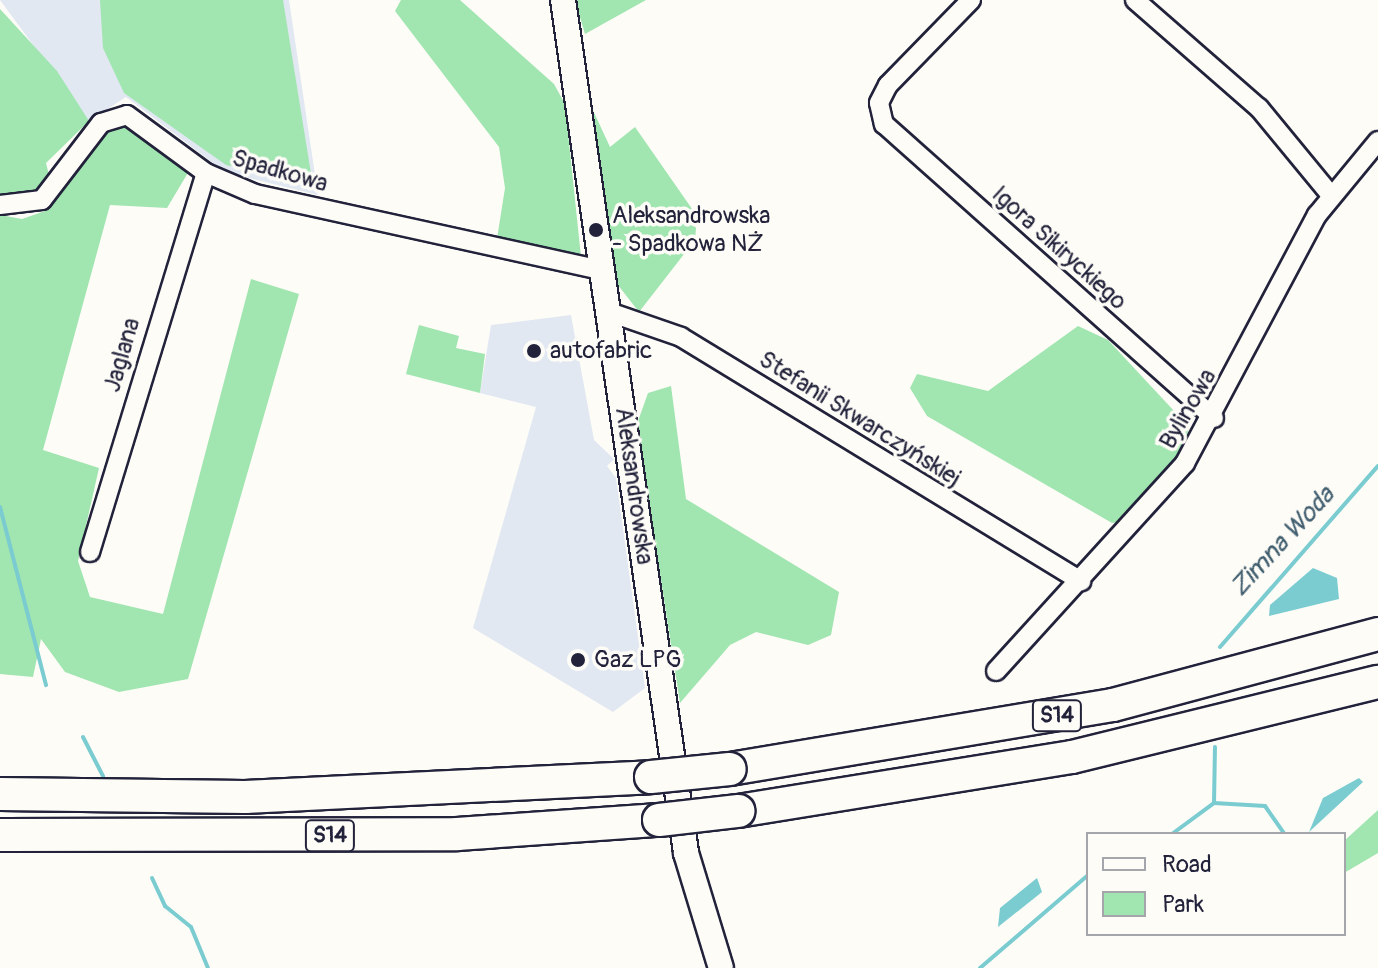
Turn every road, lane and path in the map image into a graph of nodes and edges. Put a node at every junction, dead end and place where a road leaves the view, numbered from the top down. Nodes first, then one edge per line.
1 (563, 0) edge
2 (971, 0) edge
3 (1135, 0) edge
4 (1378, 141) edge
5 (206, 173) junction
6 (1330, 194) junction
7 (0, 205) edge
8 (602, 270) junction
9 (609, 312) junction
10 (1214, 418) junction
11 (90, 552) dead end
12 (1081, 581) junction
13 (1378, 634) edge
14 (996, 671) dead end
15 (1378, 682) edge
16 (0, 794) edge
17 (0, 835) edge
18 (714, 964) edge

1 - 8 main road, Aleksandrowska
2 - 10 street, Igora Sikiryckiego
3 - 6 street
4 - 6 street, Bylinowa
5 - 7 street, Spadkowa
5 - 8 street, Spadkowa
5 - 11 street, Jaglana
6 - 10 street, Bylinowa
8 - 9 main road, Aleksandrowska
9 - 12 street, Stefanii Skwarczyńskiej
9 - 18 main road, Aleksandrowska
10 - 12 street, Bylinowa
12 - 14 street, Bylinowa
13 - 16 highway, S14, bridge
15 - 17 highway, S14, bridge

